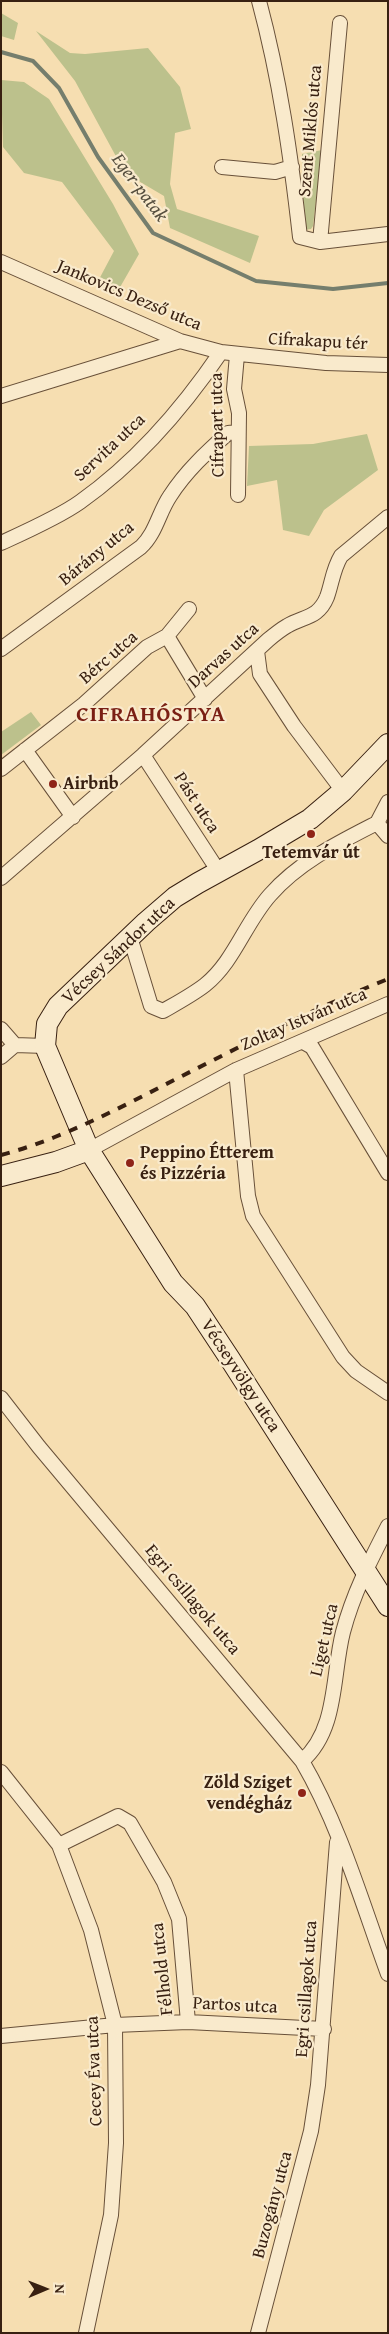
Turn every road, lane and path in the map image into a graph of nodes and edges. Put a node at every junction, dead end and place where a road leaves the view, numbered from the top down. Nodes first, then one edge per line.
1 (259, 1) edge
2 (340, 23) dead end
3 (222, 167) dead end
4 (292, 167) junction
5 (388, 234) edge
6 (320, 242) junction
7 (1, 262) edge
8 (180, 341) junction
9 (222, 352) junction
10 (242, 355) junction
11 (388, 365) edge
12 (1, 396) edge
13 (238, 432) junction
14 (238, 495) dead end
15 (388, 516) edge
16 (1, 544) edge
17 (189, 609) dead end
18 (167, 636) junction
19 (1, 649) edge
20 (257, 651) junction
21 (205, 699) junction
22 (388, 744) edge
23 (25, 750) junction
24 (143, 755) junction
25 (1, 769) edge
26 (343, 791) junction
27 (388, 802) edge
28 (73, 817) junction
29 (377, 823) junction
30 (388, 836) edge
31 (219, 872) junction
32 (1, 878) edge
33 (130, 937) junction
34 (388, 1004) edge
35 (1, 1029) edge
36 (303, 1042) junction
37 (15, 1045) junction
38 (45, 1046) junction
39 (1, 1057) edge
40 (236, 1070) junction
41 (89, 1150) junction
42 (388, 1173) edge
43 (1, 1176) edge
44 (388, 1393) edge
45 (1, 1398) edge
46 (388, 1526) edge
47 (365, 1570) junction
48 (388, 1606) edge
49 (302, 1760) junction
50 (1, 1772) edge
51 (338, 1837) junction
52 (58, 1846) junction
53 (388, 1974) edge
54 (188, 2022) junction
55 (115, 2025) junction
56 (324, 2029) junction
57 (1, 2036) edge
58 (318, 2085) joint
59 (86, 2333) edge
60 (258, 2333) edge

1 - 4 street
2 - 6 street, Szent Miklós utca
3 - 4 street
4 - 6 street
5 - 6 street
7 - 8 street, Jankovics Dezső utca
8 - 9 street, Jankovics Dezső utca
8 - 12 street
9 - 10 street, Jankovics Dezső utca
9 - 16 street, Servita utca
10 - 11 street, Cifrakapu tér
10 - 13 street, Cifrapart utca
13 - 14 street, Cifrapart utca
13 - 19 street, Bárány utca
15 - 20 street, Darvas utca
17 - 18 street, Bérc utca
18 - 21 street
18 - 23 street, Bérc utca
20 - 21 street, Darvas utca
20 - 26 street
21 - 24 street, Darvas utca
22 - 26 main road, Vécsey Sándor utca
23 - 25 street, Bérc utca
23 - 28 street
24 - 28 street, Darvas utca
24 - 31 street, Pást utca
26 - 31 main road, Vécsey Sándor utca
27 - 29 street
28 - 32 street, Darvas utca
29 - 30 street
29 - 33 street
31 - 33 main road, Vécsey Sándor utca
33 - 38 main road, Vécsey Sándor utca
34 - 36 street, Zoltay István utca
35 - 37 street
36 - 40 street, Zoltay István utca
36 - 42 street
37 - 38 street
37 - 39 street
38 - 41 main road, Vécseyvölgy utca
40 - 41 street
40 - 44 street
41 - 43 main road
41 - 47 main road, Vécseyvölgy utca
45 - 49 street, Egri csillagok utca
46 - 47 street, Liget utca
47 - 48 main road, Vécseyvölgy utca
47 - 49 street, Liget utca
49 - 51 street, Egri csillagok utca
50 - 52 street, Cecey Éva utca
51 - 53 street, Egri csillagok utca
51 - 56 street, Egri csillagok utca
52 - 54 street, Félhold utca
52 - 55 street, Cecey Éva utca
54 - 55 street, Partos utca
54 - 56 street, Partos utca
55 - 57 street, Partos utca
55 - 59 street, Cecey Éva utca
56 - 58 street, Egri csillagok utca
58 - 60 street, Buzogány utca

